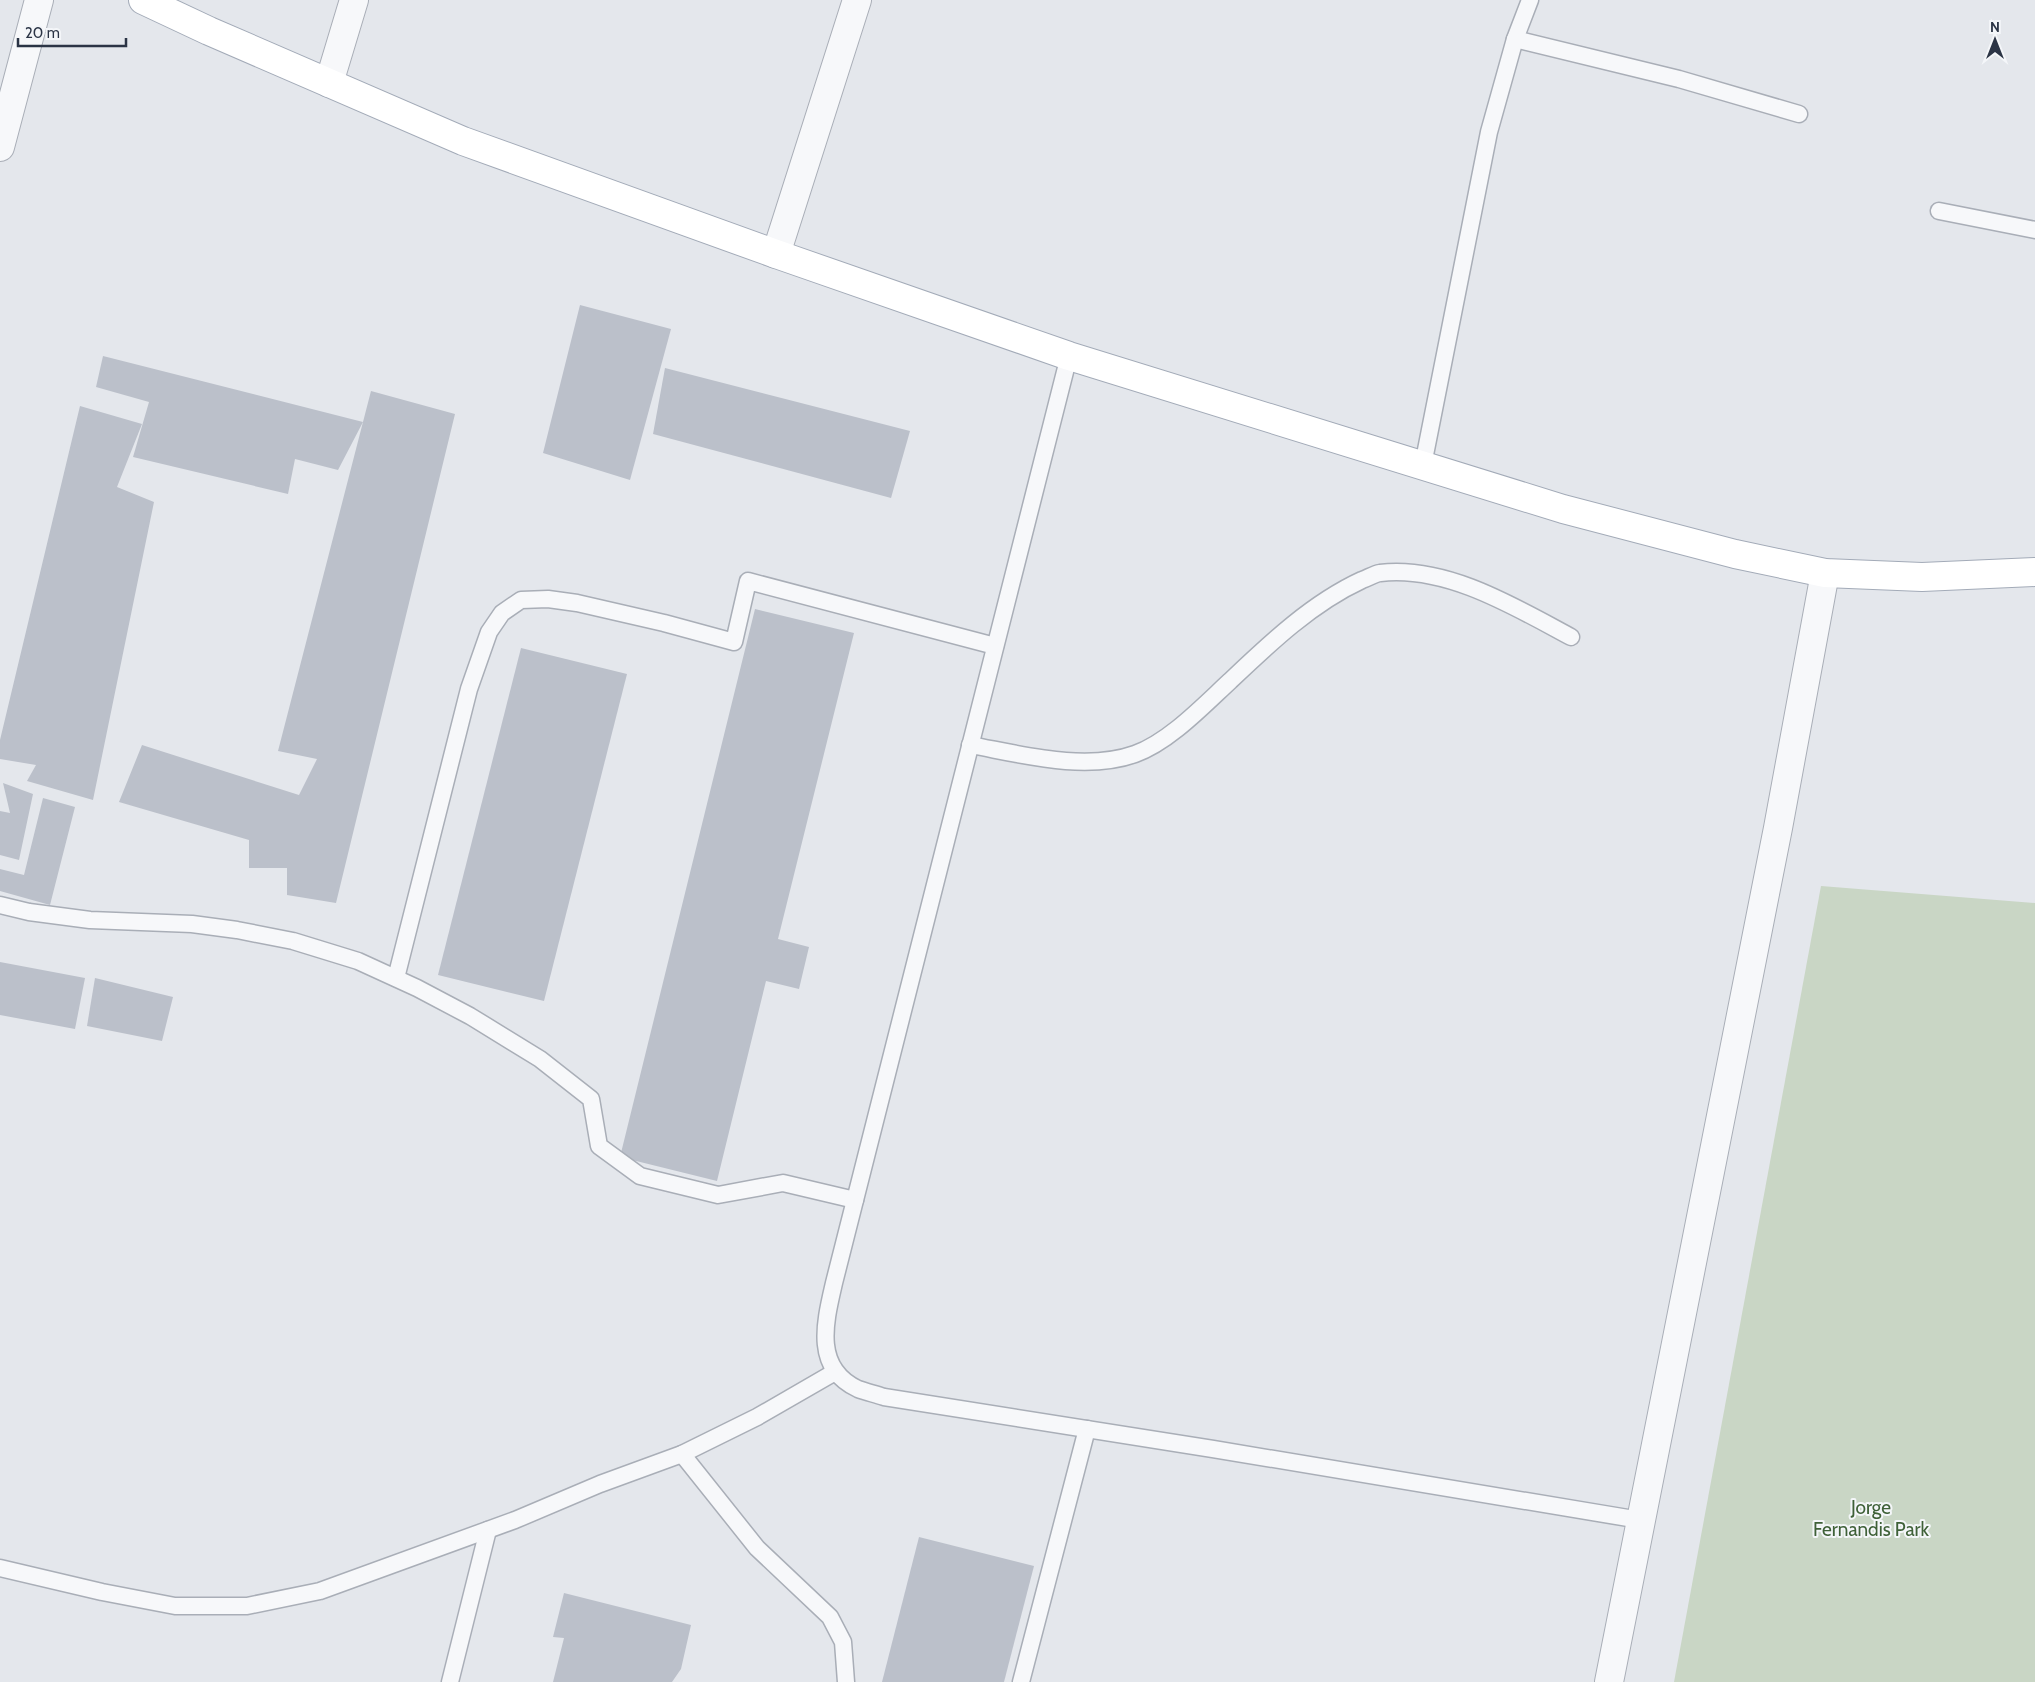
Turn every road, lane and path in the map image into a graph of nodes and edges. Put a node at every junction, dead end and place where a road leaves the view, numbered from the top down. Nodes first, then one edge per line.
1 (39, 0) edge
2 (143, 0) edge
3 (354, 0) edge
4 (857, 0) edge
5 (1530, 0) edge
6 (1515, 38) junction
7 (329, 83) junction
8 (1799, 114) dead end
9 (0, 147) edge
10 (1939, 211) dead end
11 (2035, 230) edge
12 (776, 254) junction
13 (1069, 356) junction
14 (1423, 465) junction
15 (2035, 572) edge
16 (1824, 573) junction
17 (1571, 637) dead end
18 (995, 646) junction
19 (970, 745) junction
20 (0, 906) edge
21 (396, 978) junction
22 (855, 1200) junction
23 (835, 1372) junction
24 (1087, 1429) junction
25 (682, 1454) junction
26 (1640, 1520) junction
27 (488, 1530) junction
28 (0, 1568) edge
29 (450, 1682) edge
30 (846, 1682) edge
31 (1021, 1682) edge
32 (1609, 1682) edge

1 - 9 street
2 - 7 main road
3 - 7 street
4 - 12 street
5 - 6 lane
6 - 8 lane
6 - 14 lane
7 - 12 main road
10 - 11 lane
12 - 13 main road
13 - 14 main road
13 - 18 lane
14 - 16 main road
15 - 16 main road
16 - 26 street
17 - 19 lane
18 - 19 lane
18 - 21 lane
19 - 22 lane
20 - 21 lane
21 - 22 lane
22 - 23 lane
23 - 24 lane
23 - 25 lane
24 - 26 lane
24 - 31 lane
25 - 27 lane
25 - 30 lane
26 - 32 street
27 - 28 lane
27 - 29 lane

